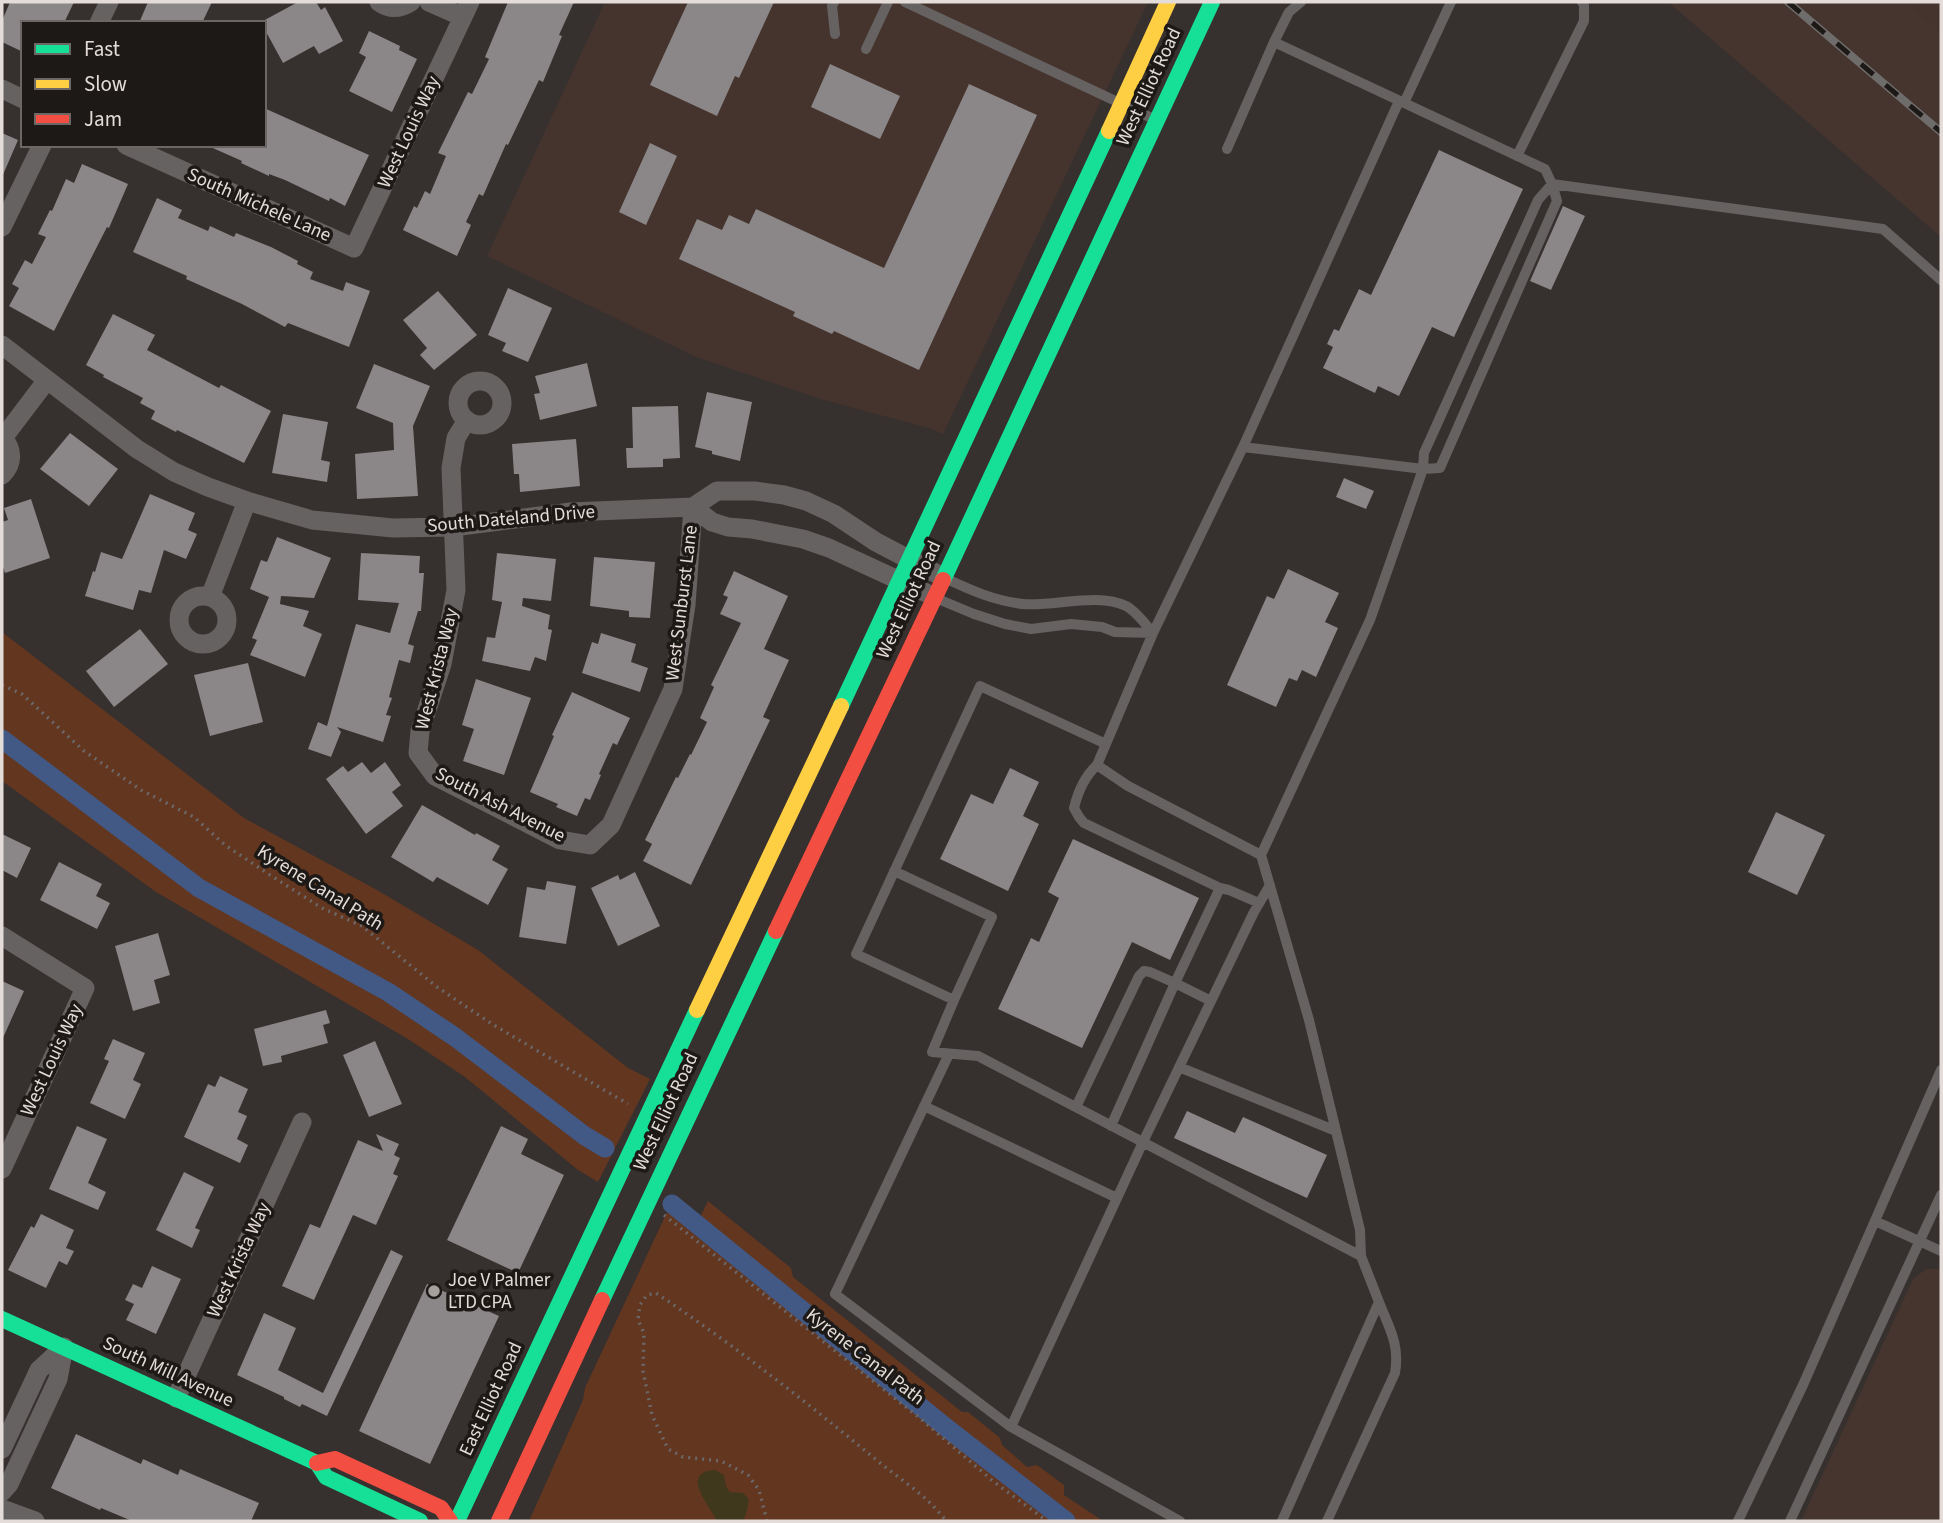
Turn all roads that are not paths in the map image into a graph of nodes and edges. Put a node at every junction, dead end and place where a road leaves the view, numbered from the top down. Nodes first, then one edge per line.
1 (109, 2) edge
2 (379, 2) edge
3 (411, 2) edge
4 (429, 2) edge
5 (834, 2) edge
6 (888, 2) edge
7 (905, 2) edge
8 (1168, 2) edge
9 (1212, 2) edge
10 (1301, 2) edge
11 (1451, 2) edge
12 (1582, 2) edge
13 (467, 9) edge
14 (100, 21) edge
15 (835, 34) dead end
16 (1274, 42) junction
17 (866, 49) dead end
18 (2, 89) edge
19 (21, 98) edge
20 (1402, 102) junction
21 (1121, 103) junction
22 (1157, 120) junction
23 (41, 147) edge
24 (130, 147) edge
25 (1227, 149) dead end
26 (1517, 156) junction
27 (1552, 184) junction
28 (2, 227) edge
29 (354, 248) joint
30 (1941, 280) edge
31 (2, 345) edge
32 (47, 380) junction
33 (467, 421) dead end
34 (2, 437) edge
35 (1243, 447) junction
36 (1423, 469) junction
37 (2, 475) edge
38 (247, 501) junction
39 (693, 507) junction
40 (453, 527) junction
41 (911, 559) junction
42 (943, 577) junction
43 (901, 580) junction
44 (210, 597) dead end
45 (935, 597) junction
46 (1153, 633) junction
47 (1106, 744) junction
48 (418, 753) joint
49 (1097, 765) junction
50 (590, 845) joint
51 (1261, 855) junction
52 (894, 870) junction
53 (1270, 885) junction
54 (1220, 888) junction
55 (1259, 903) junction
56 (2, 936) edge
57 (1175, 983) junction
58 (954, 1000) junction
59 (1211, 1001) junction
60 (949, 1054) junction
61 (1179, 1067) junction
62 (1941, 1070) edge
63 (924, 1106) junction
64 (1076, 1107) junction
65 (302, 1122) dead end
66 (1111, 1126) junction
67 (1336, 1131) junction
68 (635, 1142) joint
69 (1143, 1142) junction
70 (2, 1169) edge
71 (1941, 1195) edge
72 (1117, 1198) junction
73 (1875, 1221) junction
74 (1920, 1241) junction
75 (1941, 1251) edge
76 (1361, 1256) junction
77 (1379, 1302) junction
78 (2, 1319) edge
79 (64, 1347) junction
80 (176, 1398) junction
81 (1011, 1427) junction
82 (11, 1429) junction
83 (31, 1439) junction
84 (2, 1449) edge
85 (317, 1463) junction
86 (2, 1492) edge
87 (2, 1508) edge
88 (35, 1521) edge
89 (420, 1521) edge
90 (450, 1521) edge
91 (457, 1521) edge
92 (499, 1521) edge
93 (1180, 1521) edge
94 (1282, 1521) edge
95 (1327, 1521) edge
96 (1738, 1521) edge
97 (1790, 1521) edge

1 - 14 street
2 - 3 street
4 - 13 street, West Louis Way
5 - 15 lane
6 - 17 lane
7 - 21 lane
8 - 21 main road, West Elliot Road
9 - 22 main road, West Elliot Road
10 - 16 lane
11 - 20 lane
12 - 26 lane
13 - 29 street, West Louis Way
16 - 20 lane
16 - 25 lane
18 - 19 street
20 - 26 lane
20 - 35 lane
21 - 22 lane
21 - 41 main road, West Elliot Road
22 - 42 main road, West Elliot Road
23 - 28 street
24 - 29 street, South Michele Lane
26 - 27 lane
27 - 30 lane
27 - 36 lane
27 - 36 lane
31 - 32 street, South Dateland Drive
32 - 34 street
32 - 38 street, South Dateland Drive
33 - 40 street, West Krista Way
34 - 37 street
35 - 36 lane
35 - 46 lane
36 - 51 lane
38 - 40 street, South Dateland Drive
38 - 44 street
39 - 40 street, South Dateland Drive
39 - 41 street, South Dateland Drive
39 - 43 street
39 - 50 street, West Sunburst Lane
40 - 48 street, West Krista Way
41 - 42 street, South Dateland Drive
41 - 43 main road, West Elliot Road
42 - 45 main road, West Elliot Road
42 - 46 lane
43 - 45 street
43 - 68 main road, West Elliot Road
45 - 46 lane
45 - 92 main road, West Elliot Road
46 - 47 lane
47 - 49 lane
47 - 52 lane
48 - 50 street, South Ash Avenue
49 - 51 lane
49 - 54 lane
51 - 53 lane
52 - 58 lane
52 - 58 lane
53 - 55 lane
53 - 67 lane
54 - 55 lane
54 - 57 lane
55 - 59 lane
56 - 70 street, West Louis Way
57 - 59 lane
57 - 64 lane
57 - 66 lane
58 - 60 lane
59 - 61 lane
60 - 63 lane
60 - 64 lane
61 - 67 lane
61 - 69 lane
62 - 73 lane
63 - 72 lane
63 - 81 lane
64 - 66 lane
65 - 80 street, West Krista Way
66 - 69 lane
67 - 76 lane
68 - 91 main road, East Elliot Road
69 - 72 lane
69 - 76 lane
71 - 74 lane
72 - 81 lane
73 - 74 lane
73 - 96 lane
74 - 75 lane
74 - 97 lane
76 - 77 lane
77 - 94 lane
77 - 95 lane
78 - 79 main road, South Mill Avenue
79 - 80 main road, South Mill Avenue
79 - 82 street
79 - 83 street
80 - 85 main road, South Mill Avenue
81 - 93 lane
82 - 83 street
82 - 84 street
83 - 86 street
85 - 89 main road, South Mill Avenue
85 - 90 main road, South Mill Avenue
87 - 88 street

